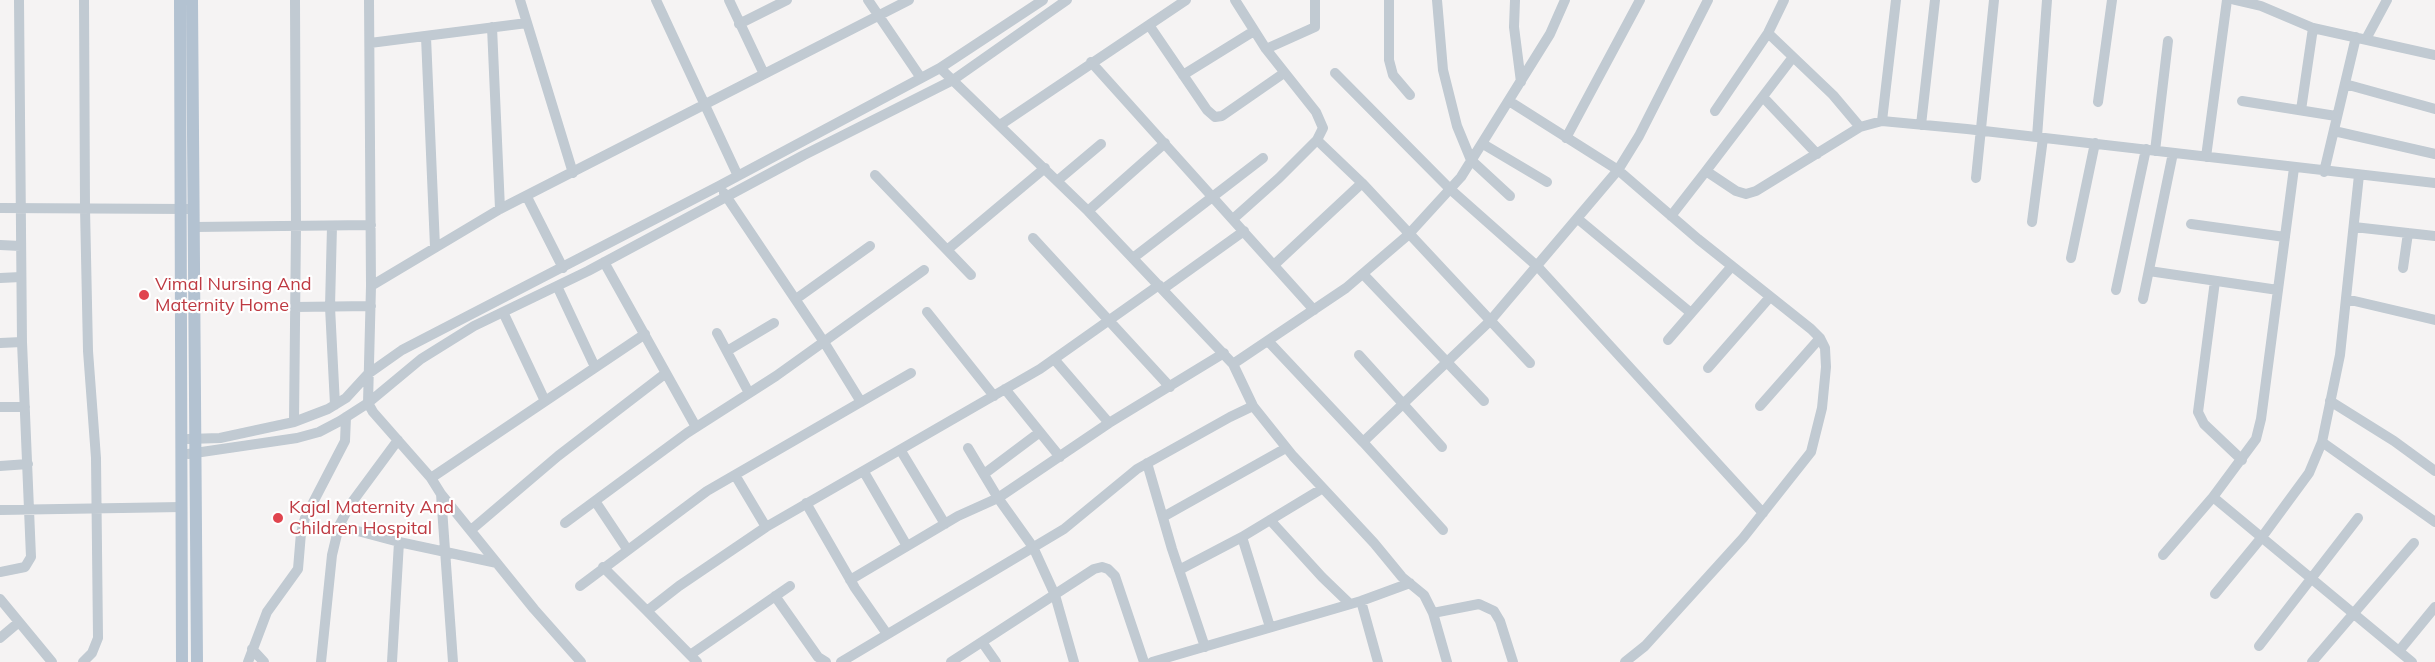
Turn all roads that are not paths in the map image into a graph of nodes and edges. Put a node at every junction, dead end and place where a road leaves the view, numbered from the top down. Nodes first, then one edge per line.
1 (19, 0) edge
2 (84, 0) edge
3 (180, 0) edge
4 (192, 0) edge
5 (295, 0) edge
6 (369, 0) edge
7 (520, 0) edge
8 (656, 0) edge
9 (729, 0) edge
10 (787, 0) edge
11 (868, 0) edge
12 (910, 0) edge
13 (1066, 0) edge
14 (1186, 0) edge
15 (1234, 0) edge
16 (1315, 0) edge
17 (1389, 0) edge
18 (1437, 0) edge
19 (1515, 0) edge
20 (1565, 0) edge
21 (1640, 0) edge
22 (1708, 0) edge
23 (1784, 0) edge
24 (1896, 0) edge
25 (1935, 0) edge
26 (1994, 0) edge
27 (2047, 0) edge
28 (2112, 0) edge
29 (2227, 0) edge
30 (2235, 0) edge
31 (2387, 0) edge
32 (1036, 2) edge
33 (2262, 3) edge
34 (880, 15) junction
35 (1044, 16) junction
36 (527, 23) junction
37 (739, 24) junction
38 (1149, 25) junction
39 (492, 27) junction
40 (2313, 28) junction
41 (1254, 30) junction
42 (1768, 33) junction
43 (426, 37) junction
44 (2361, 38) junction
45 (2168, 41) dead end
46 (370, 43) junction
47 (1266, 49) junction
48 (2435, 55) edge
49 (1794, 57) junction
50 (1091, 62) junction
51 (940, 68) junction
52 (1284, 73) junction
53 (1335, 73) dead end
54 (764, 74) junction
55 (1183, 74) junction
56 (920, 78) junction
57 (953, 80) junction
58 (1521, 82) junction
59 (2344, 84) junction
60 (1410, 95) dead end
61 (1763, 97) junction
62 (1510, 101) junction
63 (2242, 101) dead end
64 (2098, 102) dead end
65 (704, 107) junction
66 (2435, 109) edge
67 (2300, 110) junction
68 (1715, 111) dead end
69 (2336, 116) junction
70 (1882, 121) junction
71 (1000, 125) junction
72 (1920, 125) junction
73 (1860, 127) junction
74 (1982, 130) junction
75 (2334, 131) junction
76 (2040, 137) junction
77 (1566, 138) junction
78 (1317, 140) junction
79 (1101, 144) dead end
80 (1165, 144) junction
81 (1483, 144) junction
82 (2095, 144) junction
83 (2151, 150) junction
84 (2173, 153) junction
85 (1817, 154) junction
86 (2435, 154) edge
87 (2206, 157) junction
88 (1263, 158) dead end
89 (1471, 160) junction
90 (1045, 168) junction
91 (2294, 168) junction
92 (1618, 170) junction
93 (1706, 171) junction
94 (2324, 172) junction
95 (573, 173) junction
96 (875, 175) dead end
97 (2360, 175) junction
98 (738, 176) junction
99 (1976, 178) dead end
100 (1057, 181) junction
101 (1547, 182) dead end
102 (1362, 183) junction
103 (2435, 183) edge
104 (719, 186) junction
105 (1450, 189) junction
106 (1214, 196) junction
107 (1510, 196) dead end
108 (526, 197) junction
109 (727, 198) junction
110 (0, 208) edge
111 (20, 208) junction
112 (84, 208) junction
113 (188, 209) junction
114 (500, 209) junction
115 (1088, 211) junction
116 (1671, 216) junction
117 (1578, 218) junction
118 (1233, 219) junction
119 (2032, 222) dead end
120 (2191, 224) dead end
121 (371, 225) junction
122 (332, 226) junction
123 (2354, 226) junction
124 (194, 228) junction
125 (296, 228) junction
126 (1244, 231) junction
127 (2408, 233) junction
128 (1408, 235) junction
129 (2435, 236) edge
130 (2285, 237) junction
131 (1033, 238) dead end
132 (0, 245) edge
133 (21, 246) junction
134 (870, 246) dead end
135 (435, 247) junction
136 (947, 250) junction
137 (1133, 258) junction
138 (2071, 258) dead end
139 (604, 262) junction
140 (1274, 265) junction
141 (1732, 266) junction
142 (1538, 267) junction
143 (562, 268) junction
144 (2403, 268) dead end
145 (924, 270) dead end
146 (2149, 271) junction
147 (1363, 274) junction
148 (971, 275) dead end
149 (21, 277) junction
150 (0, 278) edge
151 (2215, 281) junction
152 (371, 286) junction
153 (557, 286) junction
154 (1161, 287) junction
155 (2116, 290) dead end
156 (2278, 290) junction
157 (1770, 297) junction
158 (2143, 299) dead end
159 (2346, 299) junction
160 (796, 300) junction
161 (370, 306) junction
162 (330, 307) junction
163 (295, 308) junction
164 (1314, 310) junction
165 (503, 312) junction
166 (927, 312) dead end
167 (1691, 313) junction
168 (2435, 320) edge
169 (1108, 321) junction
170 (1490, 321) junction
171 (774, 323) dead end
172 (717, 333) dead end
173 (644, 334) junction
174 (1820, 338) junction
175 (1668, 340) dead end
176 (1268, 341) junction
177 (22, 342) junction
178 (824, 342) junction
179 (0, 343) edge
180 (727, 351) junction
181 (1224, 352) junction
182 (1359, 355) dead end
183 (1054, 359) junction
184 (1447, 363) junction
185 (1530, 363) dead end
186 (1233, 364) junction
187 (595, 367) junction
188 (1708, 368) dead end
189 (666, 373) junction
190 (911, 373) dead end
191 (368, 374) junction
192 (1170, 387) junction
193 (1005, 389) junction
194 (750, 393) junction
195 (994, 396) junction
196 (544, 401) junction
197 (1484, 401) dead end
198 (2330, 401) junction
199 (368, 402) junction
200 (861, 402) junction
201 (1403, 404) junction
202 (335, 405) junction
203 (1253, 406) junction
204 (1760, 406) dead end
205 (0, 407) edge
206 (25, 407) junction
207 (346, 417) junction
208 (294, 422) junction
209 (1109, 424) junction
210 (696, 427) junction
211 (1040, 432) junction
212 (188, 439) junction
213 (398, 440) junction
214 (1363, 442) junction
215 (2322, 442) junction
216 (1442, 447) dead end
217 (968, 448) dead end
218 (1286, 448) junction
219 (901, 451) junction
220 (188, 454) junction
221 (1060, 456) junction
222 (2242, 460) junction
223 (1147, 463) junction
224 (28, 464) junction
225 (0, 466) edge
226 (2435, 471) edge
227 (864, 472) junction
228 (984, 474) junction
229 (735, 475) junction
230 (430, 478) junction
231 (1323, 488) junction
232 (441, 494) junction
233 (2213, 496) junction
234 (998, 498) junction
235 (595, 501) junction
236 (806, 503) junction
237 (182, 507) junction
238 (30, 509) junction
239 (96, 509) junction
240 (0, 510) edge
241 (1763, 513) junction
242 (1163, 517) junction
243 (2358, 518) dead end
244 (1270, 520) junction
245 (2435, 522) edge
246 (564, 523) dead end
247 (945, 524) junction
248 (339, 526) junction
249 (766, 527) junction
250 (471, 530) junction
251 (1443, 530) dead end
252 (1242, 537) junction
253 (2262, 537) junction
254 (399, 542) junction
255 (2414, 543) dead end
256 (908, 546) junction
257 (1033, 547) junction
258 (627, 549) junction
259 (445, 551) junction
260 (2163, 556) dead end
261 (497, 563) junction
262 (604, 566) junction
263 (1179, 570) junction
264 (0, 572) edge
265 (2311, 578) junction
266 (850, 580) junction
267 (1410, 583) junction
268 (580, 586) dead end
269 (790, 586) dead end
270 (2214, 594) dead end
271 (1055, 595) junction
272 (775, 596) junction
273 (0, 599) edge
274 (1361, 601) junction
275 (1350, 604) junction
276 (647, 611) junction
277 (2353, 612) junction
278 (1433, 613) junction
279 (2433, 614) edge
280 (19, 622) junction
281 (1270, 627) junction
282 (887, 634) junction
283 (0, 638) edge
284 (982, 642) junction
285 (1204, 646) junction
286 (2259, 646) dead end
287 (252, 649) junction
288 (2399, 651) junction
289 (694, 658) edge
290 (2315, 658) edge
291 (52, 662) edge
292 (83, 662) edge
293 (182, 662) edge
294 (197, 662) edge
295 (248, 662) edge
296 (264, 662) edge
297 (321, 662) edge
298 (392, 662) edge
299 (454, 662) edge
300 (581, 662) edge
301 (826, 662) edge
302 (841, 662) edge
303 (951, 662) edge
304 (996, 662) edge
305 (1074, 662) edge
306 (1144, 662) edge
307 (1152, 662) edge
308 (1378, 662) edge
309 (1447, 662) edge
310 (1513, 662) edge
311 (1625, 662) edge
312 (2326, 662) edge
313 (2412, 662) edge

1 - 111 street
2 - 112 street
3 - 113 main road
4 - 113 main road
5 - 125 street
6 - 46 street
7 - 36 street
8 - 65 street
9 - 37 street
10 - 37 street
11 - 34 street
12 - 34 street
13 - 35 street
14 - 38 street
15 - 41 street
16 - 47 street
17 - 60 street
18 - 89 street
19 - 58 street
20 - 58 street
21 - 77 street
22 - 92 street
23 - 42 street
24 - 70 street
25 - 72 street
26 - 74 street
27 - 76 street
28 - 64 street
29 - 87 street
30 - 33 street
31 - 44 street
32 - 35 street
32 - 51 street
33 - 40 street
34 - 54 street
34 - 56 street
35 - 57 street
36 - 39 street
36 - 95 street
37 - 54 street
38 - 50 street
38 - 55 street
39 - 43 street
39 - 114 street
40 - 44 street
40 - 67 street
41 - 47 street
41 - 55 street
42 - 49 street
42 - 68 street
43 - 46 street
43 - 135 street
44 - 48 street
44 - 59 street
45 - 83 street
46 - 121 street
47 - 52 street
49 - 61 street
49 - 73 street
50 - 71 street
50 - 80 street
51 - 56 street
51 - 57 street
52 - 55 street
52 - 78 street
53 - 105 street
54 - 65 street
56 - 98 street
57 - 71 street
57 - 109 street
58 - 62 street
59 - 66 street
59 - 69 street
61 - 85 street
61 - 93 street
62 - 77 street
62 - 81 street
63 - 67 street
65 - 95 street
65 - 98 street
67 - 69 street
69 - 75 street
70 - 72 street
70 - 73 street
71 - 90 street
72 - 74 street
73 - 85 street
74 - 76 street
74 - 99 street
75 - 86 street
75 - 94 street
76 - 82 street
76 - 119 street
77 - 92 street
78 - 102 street
78 - 118 street
79 - 100 street
80 - 106 street
80 - 115 street
81 - 89 street
81 - 101 street
82 - 83 street
82 - 138 street
83 - 84 street
83 - 155 street
84 - 87 street
84 - 146 street
85 - 93 street
87 - 91 street
88 - 106 street
89 - 105 street
89 - 107 street
90 - 100 street
90 - 136 street
91 - 94 street
91 - 130 street
92 - 116 street
92 - 117 street
93 - 116 street
94 - 97 street
95 - 108 street
96 - 136 street
97 - 103 street
97 - 123 street
98 - 104 street
100 - 115 street
102 - 128 street
102 - 140 street
104 - 109 street
104 - 143 street
105 - 128 street
105 - 142 street
106 - 118 street
106 - 137 street
108 - 114 street
108 - 143 street
109 - 139 street
109 - 160 street
110 - 111 street
111 - 112 street
111 - 133 street
112 - 113 street
112 - 239 street
113 - 124 main road
113 - 212 main road
114 - 135 street
115 - 137 street
116 - 141 street
117 - 142 street
117 - 167 street
118 - 126 street
120 - 130 street
121 - 122 street
121 - 152 street
122 - 125 street
122 - 162 street
123 - 127 street
123 - 159 street
124 - 125 street
124 - 212 main road
125 - 163 street
126 - 140 street
126 - 154 street
127 - 129 street
127 - 144 street
128 - 147 street
128 - 170 street
130 - 156 street
131 - 169 street
132 - 133 street
133 - 149 street
134 - 160 street
135 - 152 street
136 - 148 street
137 - 154 street
139 - 153 street
139 - 173 street
140 - 164 street
141 - 157 street
141 - 167 street
142 - 170 street
142 - 241 street
143 - 191 street
145 - 178 street
146 - 151 street
146 - 158 street
147 - 164 street
147 - 184 street
149 - 150 street
149 - 177 street
151 - 156 street
151 - 222 street
152 - 161 street
153 - 165 street
153 - 187 street
154 - 169 street
154 - 181 street
156 - 222 street
157 - 174 street
157 - 188 street
159 - 168 street
159 - 198 street
160 - 178 street
161 - 162 street
161 - 191 street
162 - 163 street
162 - 202 street
163 - 208 street
164 - 176 street
165 - 196 street
165 - 199 street
166 - 195 street
167 - 175 street
169 - 183 street
169 - 192 street
170 - 184 street
170 - 185 street
171 - 180 street
172 - 180 street
173 - 187 street
173 - 189 street
174 - 204 street
174 - 241 street
176 - 186 street
176 - 214 street
177 - 179 street
177 - 206 street
178 - 194 street
178 - 200 street
180 - 194 street
181 - 186 street
181 - 192 street
182 - 201 street
183 - 193 street
183 - 209 street
184 - 197 street
184 - 201 street
186 - 203 street
187 - 196 street
189 - 210 street
189 - 250 street
190 - 200 street
191 - 199 street
191 - 202 street
192 - 209 street
193 - 195 street
193 - 211 street
194 - 210 street
195 - 219 street
196 - 230 street
198 - 215 street
198 - 226 street
199 - 207 street
199 - 213 street
200 - 229 street
201 - 214 street
201 - 216 street
202 - 208 street
203 - 218 street
203 - 223 street
205 - 206 street
206 - 224 street
207 - 220 street
207 - 287 street
208 - 212 street
209 - 221 street
210 - 235 street
211 - 221 street
211 - 228 street
212 - 220 main road
213 - 230 street
213 - 248 street
214 - 251 street
215 - 245 street
215 - 253 street
217 - 228 street
218 - 231 street
218 - 242 street
219 - 227 street
219 - 247 street
220 - 237 main road
220 - 294 main road
221 - 234 street
222 - 233 street
223 - 242 street
223 - 257 street
224 - 225 street
224 - 238 street
227 - 236 street
227 - 256 street
228 - 234 street
229 - 249 street
229 - 258 street
230 - 232 street
231 - 244 street
231 - 267 street
232 - 250 street
232 - 259 street
233 - 253 street
233 - 260 street
234 - 247 street
234 - 257 street
235 - 246 street
235 - 258 street
236 - 249 street
236 - 266 street
237 - 239 street
237 - 293 main road
238 - 239 street
238 - 240 street
238 - 264 street
239 - 292 street
241 - 311 street
242 - 263 street
243 - 265 street
244 - 252 street
244 - 275 street
247 - 256 street
248 - 254 street
248 - 297 street
249 - 276 street
250 - 261 street
252 - 263 street
252 - 281 street
253 - 265 street
253 - 270 street
254 - 259 street
254 - 298 street
255 - 277 street
256 - 266 street
257 - 271 street
257 - 282 street
258 - 262 street
259 - 261 street
259 - 299 street
261 - 300 street
262 - 268 street
262 - 276 street
263 - 285 street
265 - 277 street
265 - 286 street
266 - 282 street
267 - 274 street
267 - 278 street
269 - 272 street
271 - 284 street
271 - 305 street
271 - 306 street
272 - 289 street
272 - 301 street
273 - 280 street
274 - 275 street
274 - 308 street
275 - 281 street
276 - 289 street
277 - 288 street
277 - 290 street
278 - 309 street
278 - 310 street
279 - 288 street
280 - 283 street
280 - 291 street
281 - 285 street
282 - 302 street
284 - 303 street
284 - 304 street
285 - 307 street
287 - 295 street
287 - 296 street
288 - 313 street
290 - 312 street

